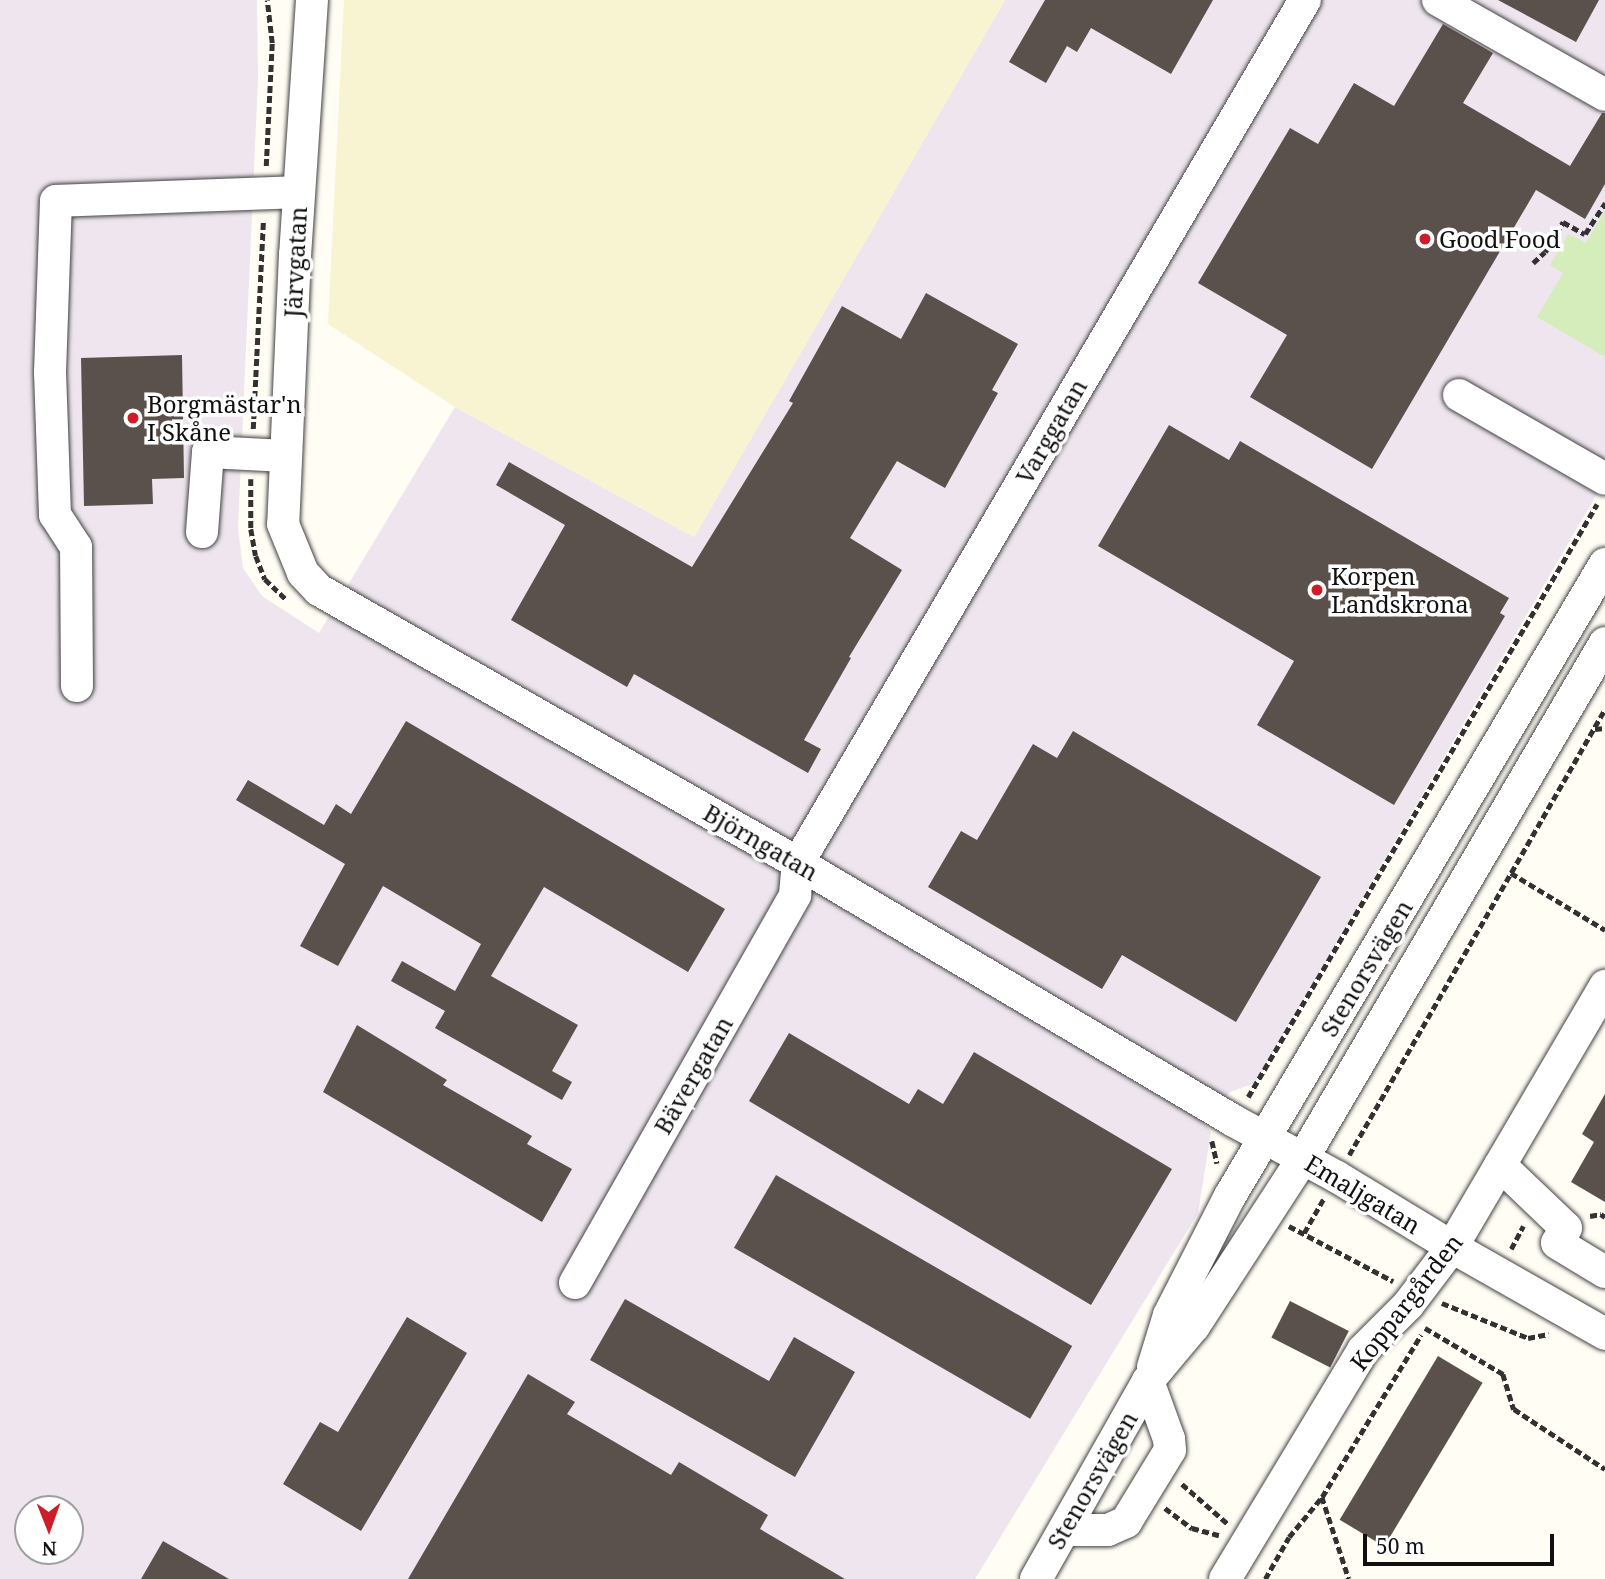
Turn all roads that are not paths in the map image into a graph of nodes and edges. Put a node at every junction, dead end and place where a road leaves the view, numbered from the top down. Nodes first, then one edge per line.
1 (312, 0) edge
2 (1305, 0) edge
3 (1438, 0) edge
4 (1605, 95) edge
5 (299, 192) junction
6 (1459, 395) dead end
7 (286, 456) junction
8 (1602, 491) edge
9 (283, 524) joint
10 (202, 532) dead end
11 (1605, 565) edge
12 (1605, 643) edge
13 (77, 686) dead end
14 (798, 863) junction
15 (1605, 986) edge
16 (1265, 1137) junction
17 (1303, 1158) junction
18 (1500, 1165) junction
19 (1452, 1248) junction
20 (1605, 1272) edge
21 (575, 1283) dead end
22 (1605, 1334) edge
23 (1149, 1381) junction
24 (1064, 1530) junction
25 (1036, 1579) edge
26 (1225, 1579) edge

1 - 5 street, Järvgatan
2 - 14 street, Varggatan
3 - 4 street
5 - 7 street, Järvgatan
5 - 13 street
6 - 8 street
7 - 9 street, Järvgatan
7 - 10 street
9 - 14 street, Björngatan
11 - 16 street, Stenorsvägen
12 - 17 street, Stenorsvägen
14 - 16 street, Björngatan
14 - 21 street, Bävergatan
15 - 18 street, Koppargården
16 - 17 street, Emaljgatan
16 - 23 street, Stenorsvägen
17 - 19 street, Emaljgatan
17 - 23 street, Stenorsvägen
18 - 19 street, Koppargården
18 - 20 street
19 - 22 street, Emaljgatan
19 - 26 street, Koppargården
23 - 24 street, Stenorsvägen
23 - 24 street
24 - 25 street, Stenorsvägen

